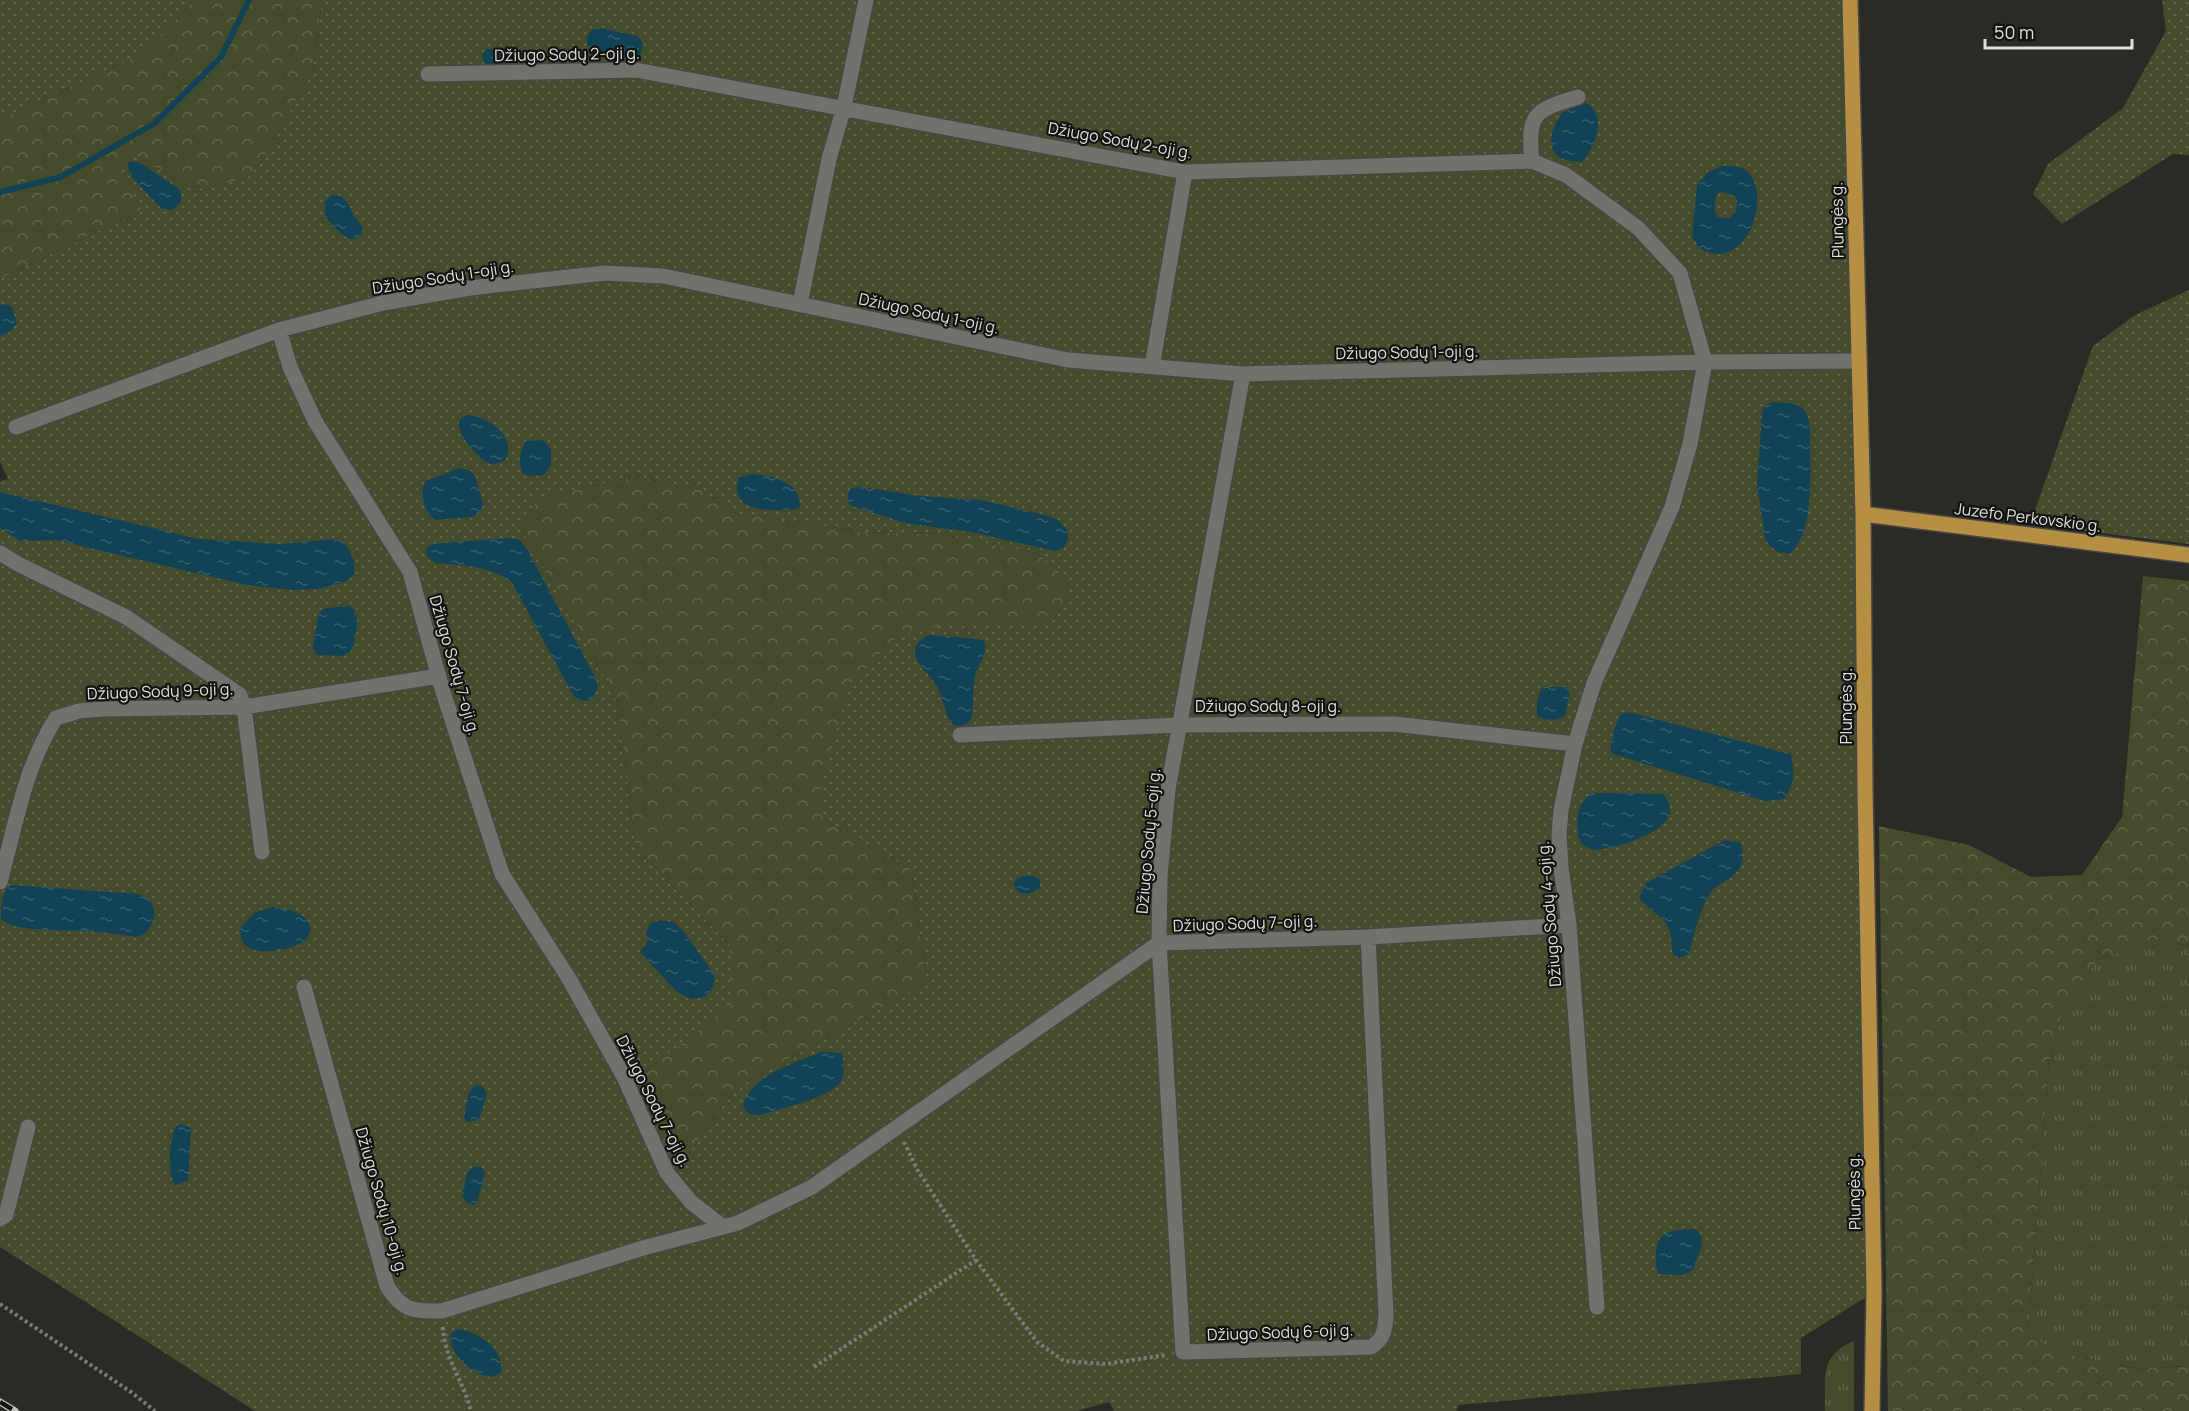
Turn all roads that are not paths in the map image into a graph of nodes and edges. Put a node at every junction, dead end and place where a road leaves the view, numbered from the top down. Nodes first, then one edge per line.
1 (866, 0) edge
2 (1850, 0) edge
3 (428, 74) dead end
4 (1578, 97) dead end
5 (844, 107) junction
6 (1532, 161) junction
7 (1185, 172) junction
8 (800, 304) junction
9 (279, 330) junction
10 (1859, 361) junction
11 (1705, 362) junction
12 (1152, 367) junction
13 (1243, 374) junction
14 (16, 427) dead end
15 (1863, 514) junction
16 (0, 553) edge
17 (2189, 555) edge
18 (439, 676) junction
19 (244, 707) junction
20 (1179, 725) junction
21 (960, 735) dead end
22 (1575, 744) junction
23 (262, 852) dead end
24 (0, 882) edge
25 (1569, 925) junction
26 (1368, 937) junction
27 (1159, 943) junction
28 (304, 987) dead end
29 (28, 1126) dead end
30 (0, 1220) edge
31 (723, 1227) junction
32 (1597, 1307) dead end
33 (1183, 1353) joint
34 (1872, 1411) edge

1 - 5 street
2 - 10 main road, Plungės g.
3 - 5 street, Džiugo Sodų 2-oji g.
4 - 6 street
5 - 7 street, Džiugo Sodų 2-oji g.
5 - 8 street
6 - 7 street, Džiugo Sodų 2-oji g.
6 - 11 street, Džiugo Sodų 2-oji g.
7 - 12 street
8 - 9 street, Džiugo Sodų 1-oji g.
8 - 12 street, Džiugo Sodų 1-oji g.
9 - 14 street, Džiugo Sodų 1-oji g.
9 - 18 street, Džiugo Sodų 7-oji g.
10 - 11 street, Džiugo Sodų 1-oji g.
10 - 15 main road, Plungės g.
11 - 13 street, Džiugo Sodų 1-oji g.
11 - 22 street, Džiugo Sodų 4-oji g.
12 - 13 street, Džiugo Sodų 1-oji g.
13 - 20 street, Džiugo Sodų 5-oji g.
15 - 17 main road, Juzefo Perkovskio g.
15 - 34 main road, Plungės g.
16 - 19 street
18 - 19 street, Džiugo Sodų 9-oji g.
18 - 31 street, Džiugo Sodų 7-oji g.
19 - 23 street
19 - 24 street, Džiugo Sodų 9-oji g.
20 - 21 street, Džiugo Sodų 8-oji g.
20 - 22 street, Džiugo Sodų 8-oji g.
20 - 27 street, Džiugo Sodų 5-oji g.
22 - 25 street, Džiugo Sodų 4-oji g.
25 - 26 street, Džiugo Sodų 7-oji g.
25 - 32 street, Džiugo Sodų 4-oji g.
26 - 27 street, Džiugo Sodų 7-oji g.
26 - 33 street, Džiugo Sodų 6-oji g.
27 - 31 street, Džiugo Sodų 7-oji g.
27 - 33 street, Džiugo Sodų 5-oji g.
28 - 31 street, Džiugo Sodų 10-oji g.
29 - 30 street

